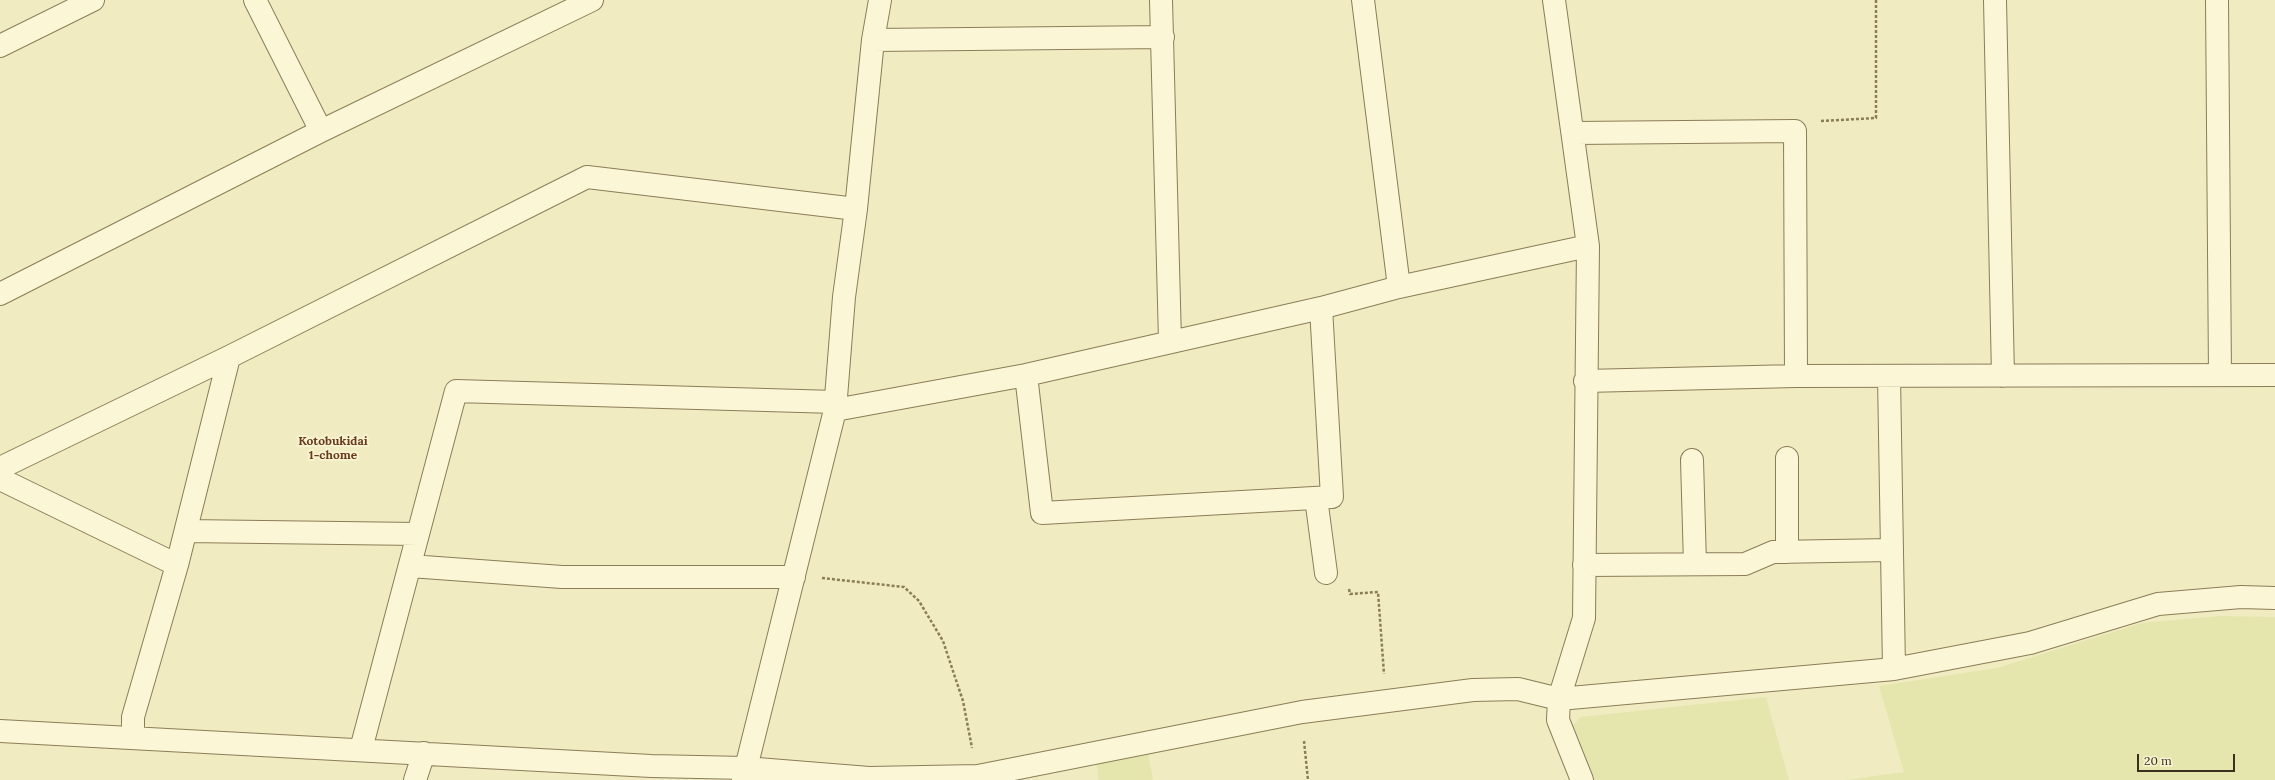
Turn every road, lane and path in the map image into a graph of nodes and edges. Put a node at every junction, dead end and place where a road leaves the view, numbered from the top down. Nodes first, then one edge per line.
1 (93, 0) edge
2 (255, 0) edge
3 (592, 0) edge
4 (880, 0) edge
5 (1161, 0) edge
6 (1363, 0) edge
7 (1554, 0) edge
8 (1876, 0) edge
9 (1995, 0) edge
10 (2217, 0) edge
11 (1163, 37) junction
12 (873, 40) junction
13 (0, 46) edge
14 (321, 131) junction
15 (1795, 131) junction
16 (1574, 133) junction
17 (856, 209) junction
18 (1588, 246) junction
19 (1399, 287) junction
20 (0, 294) edge
21 (1322, 308) junction
22 (1170, 341) junction
23 (229, 358) junction
24 (1026, 375) junction
25 (2220, 375) junction
26 (2275, 375) edge
27 (1796, 376) junction
28 (1889, 376) junction
29 (2003, 376) junction
30 (1585, 382) junction
31 (835, 406) junction
32 (1787, 458) dead end
33 (1692, 460) dead end
34 (0, 468) edge
35 (0, 479) edge
36 (1316, 498) junction
37 (186, 531) junction
38 (418, 534) junction
39 (1892, 550) junction
40 (1787, 552) junction
41 (1695, 564) junction
42 (177, 565) junction
43 (1584, 565) junction
44 (410, 566) junction
45 (1326, 573) dead end
46 (794, 577) junction
47 (1349, 586) dead end
48 (2275, 598) edge
49 (1894, 669) junction
50 (1559, 699) junction
51 (1386, 702) junction
52 (1302, 712) junction
53 (0, 732) edge
54 (133, 737) junction
55 (361, 749) junction
56 (424, 753) junction
57 (744, 774) edge
58 (978, 776) junction
59 (415, 780) edge
60 (1308, 780) edge
61 (1582, 780) edge

1 - 13 street
2 - 14 street
3 - 14 street
4 - 12 street
5 - 11 street
6 - 19 street
7 - 16 street
8 - 15 path
9 - 29 street
10 - 25 street
11 - 12 street
11 - 22 street
12 - 17 street
14 - 20 street
15 - 16 street
15 - 27 street
16 - 18 street
17 - 23 street
17 - 31 street
18 - 19 street
18 - 30 street
19 - 21 street
21 - 22 street
21 - 36 street
22 - 24 street
23 - 34 street
23 - 37 street
24 - 31 street
24 - 36 street
25 - 26 street
25 - 29 street
27 - 28 street
27 - 30 street
28 - 29 street
28 - 39 street
30 - 43 street
31 - 38 street
31 - 46 street
32 - 40 street
33 - 41 street
35 - 42 street
36 - 45 street
37 - 38 street
37 - 42 street
38 - 44 street
39 - 40 street
39 - 49 street
40 - 41 street
41 - 43 street
42 - 54 street
43 - 50 street
44 - 46 street
44 - 55 street
46 - 57 street
46 - 58 path
47 - 51 path
48 - 49 street
49 - 50 street
50 - 51 street
50 - 61 street
51 - 52 street
52 - 58 street
52 - 60 path
53 - 54 street
54 - 55 street
55 - 56 street
56 - 57 street
56 - 59 street
57 - 58 street

